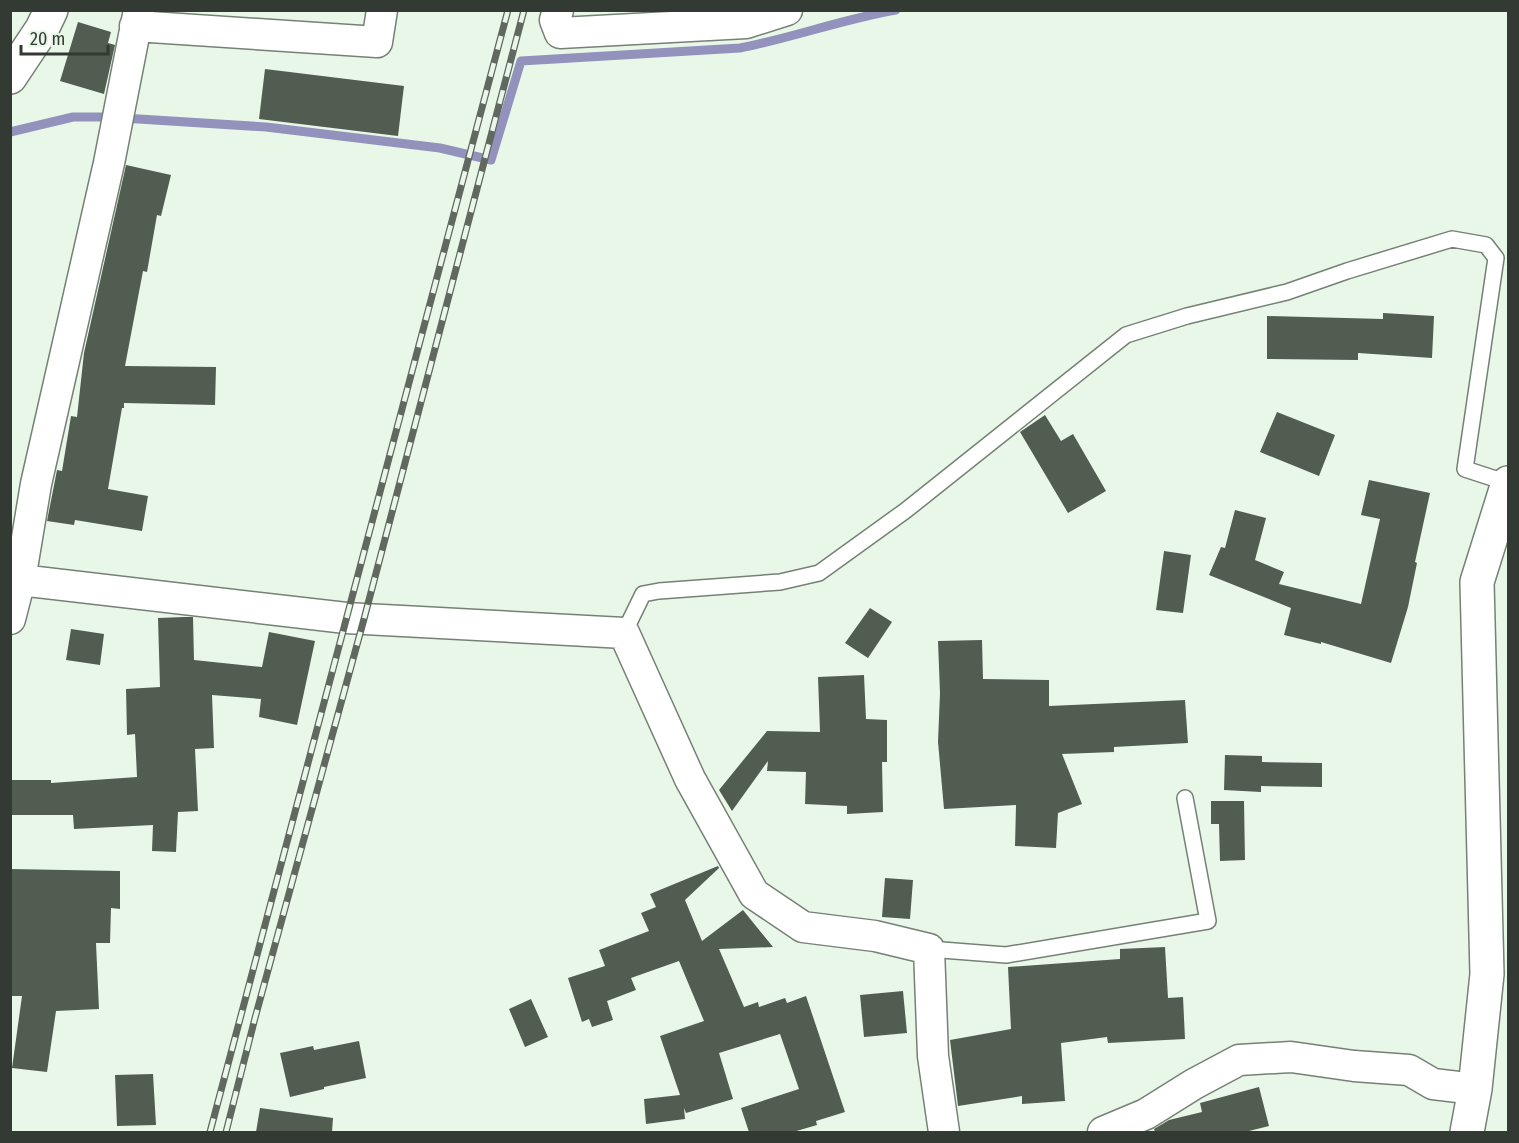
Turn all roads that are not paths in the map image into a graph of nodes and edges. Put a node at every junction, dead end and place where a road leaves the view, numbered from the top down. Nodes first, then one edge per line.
1 (51, 10) edge
2 (382, 10) edge
3 (558, 10) edge
4 (787, 10) edge
5 (717, 17) edge
6 (137, 18) edge
7 (10, 77) edge
8 (1508, 483) edge
9 (20, 580) junction
10 (10, 619) edge
11 (624, 633) junction
12 (1185, 798) dead end
13 (929, 949) junction
14 (1475, 1089) junction
15 (1147, 1123) edge
16 (944, 1132) edge
17 (1103, 1132) edge
18 (1467, 1132) edge

1 - 7 street
2 - 6 street
3 - 5 street
4 - 5 street
6 - 9 street
8 - 11 lane
8 - 14 street
9 - 10 street
9 - 11 street
11 - 13 street
12 - 13 lane
13 - 16 street
14 - 15 street
14 - 18 street
15 - 17 street

